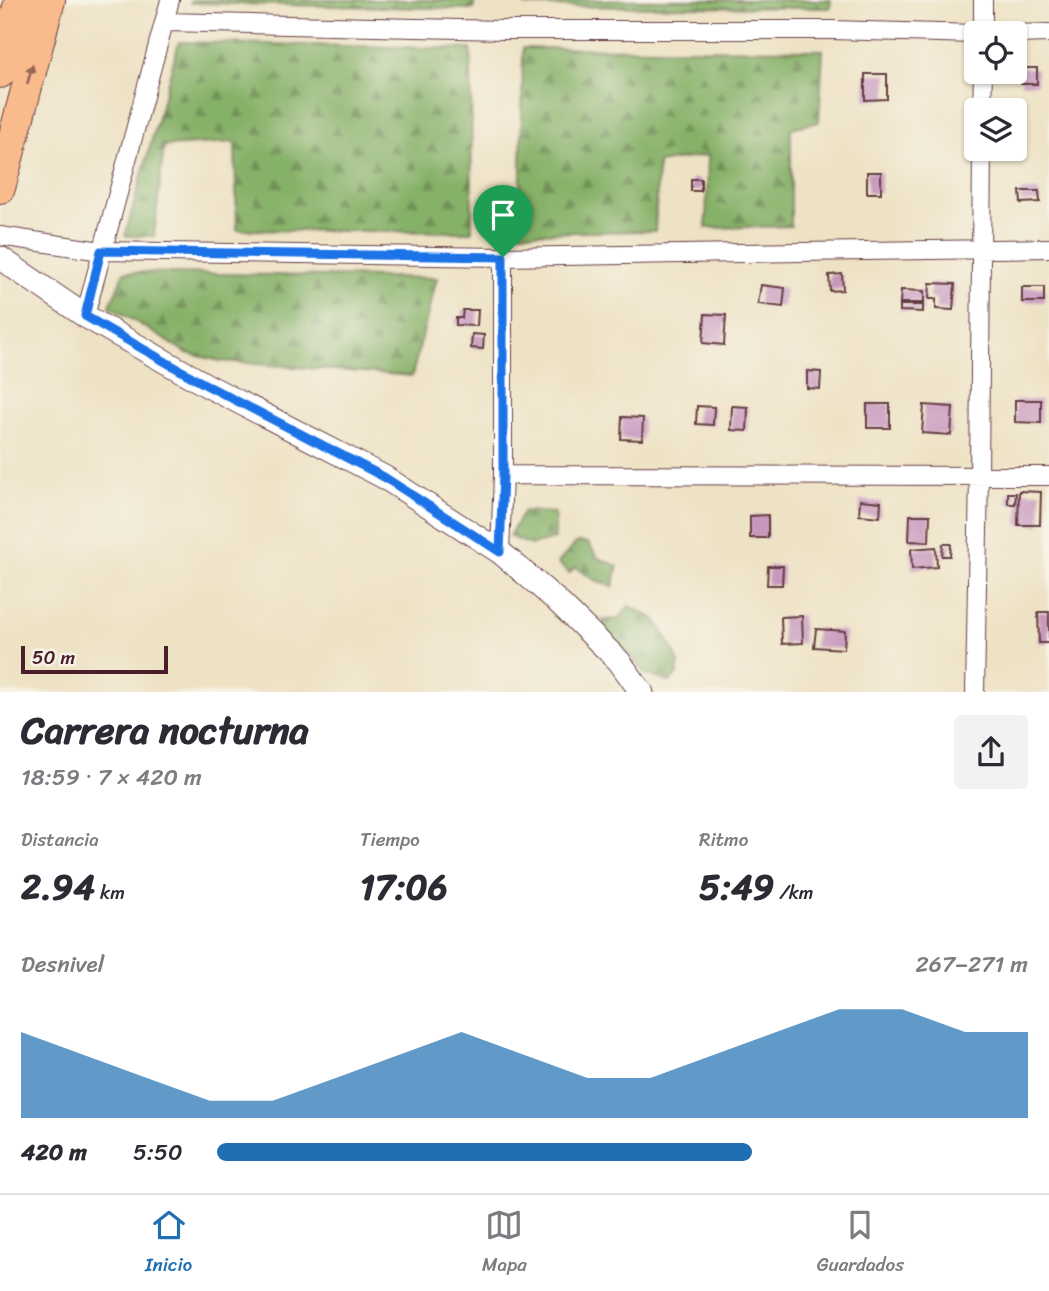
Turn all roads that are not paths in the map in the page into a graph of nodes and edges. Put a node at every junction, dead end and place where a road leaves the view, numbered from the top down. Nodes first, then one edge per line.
1 (20, 0) edge
2 (50, 0) edge
3 (170, 0) edge
4 (983, 0) edge
5 (983, 21) edge
6 (164, 22) junction
7 (1049, 33) edge
8 (964, 34) edge
9 (1027, 34) edge
10 (0, 73) edge
11 (982, 161) edge
12 (0, 188) edge
13 (0, 236) edge
14 (1049, 248) edge
15 (981, 249) junction
16 (101, 251) junction
17 (503, 257) junction
18 (0, 258) edge
19 (85, 316) junction
20 (503, 475) junction
21 (979, 476) junction
22 (1049, 476) edge
23 (500, 552) junction
24 (642, 692) edge
25 (975, 692) edge

1 - 10 highway
12 -> 2 highway
3 - 6 street
4 - 5 street
6 - 8 street
6 - 16 street
7 - 9 street
11 - 15 street
13 - 16 street
14 - 15 street
15 - 17 street
15 - 21 street
16 - 17 street
16 - 19 street
17 - 20 street
18 - 19 street
19 - 23 street
20 - 21 street
20 - 23 street
21 - 22 street
21 - 25 street
23 - 24 street

